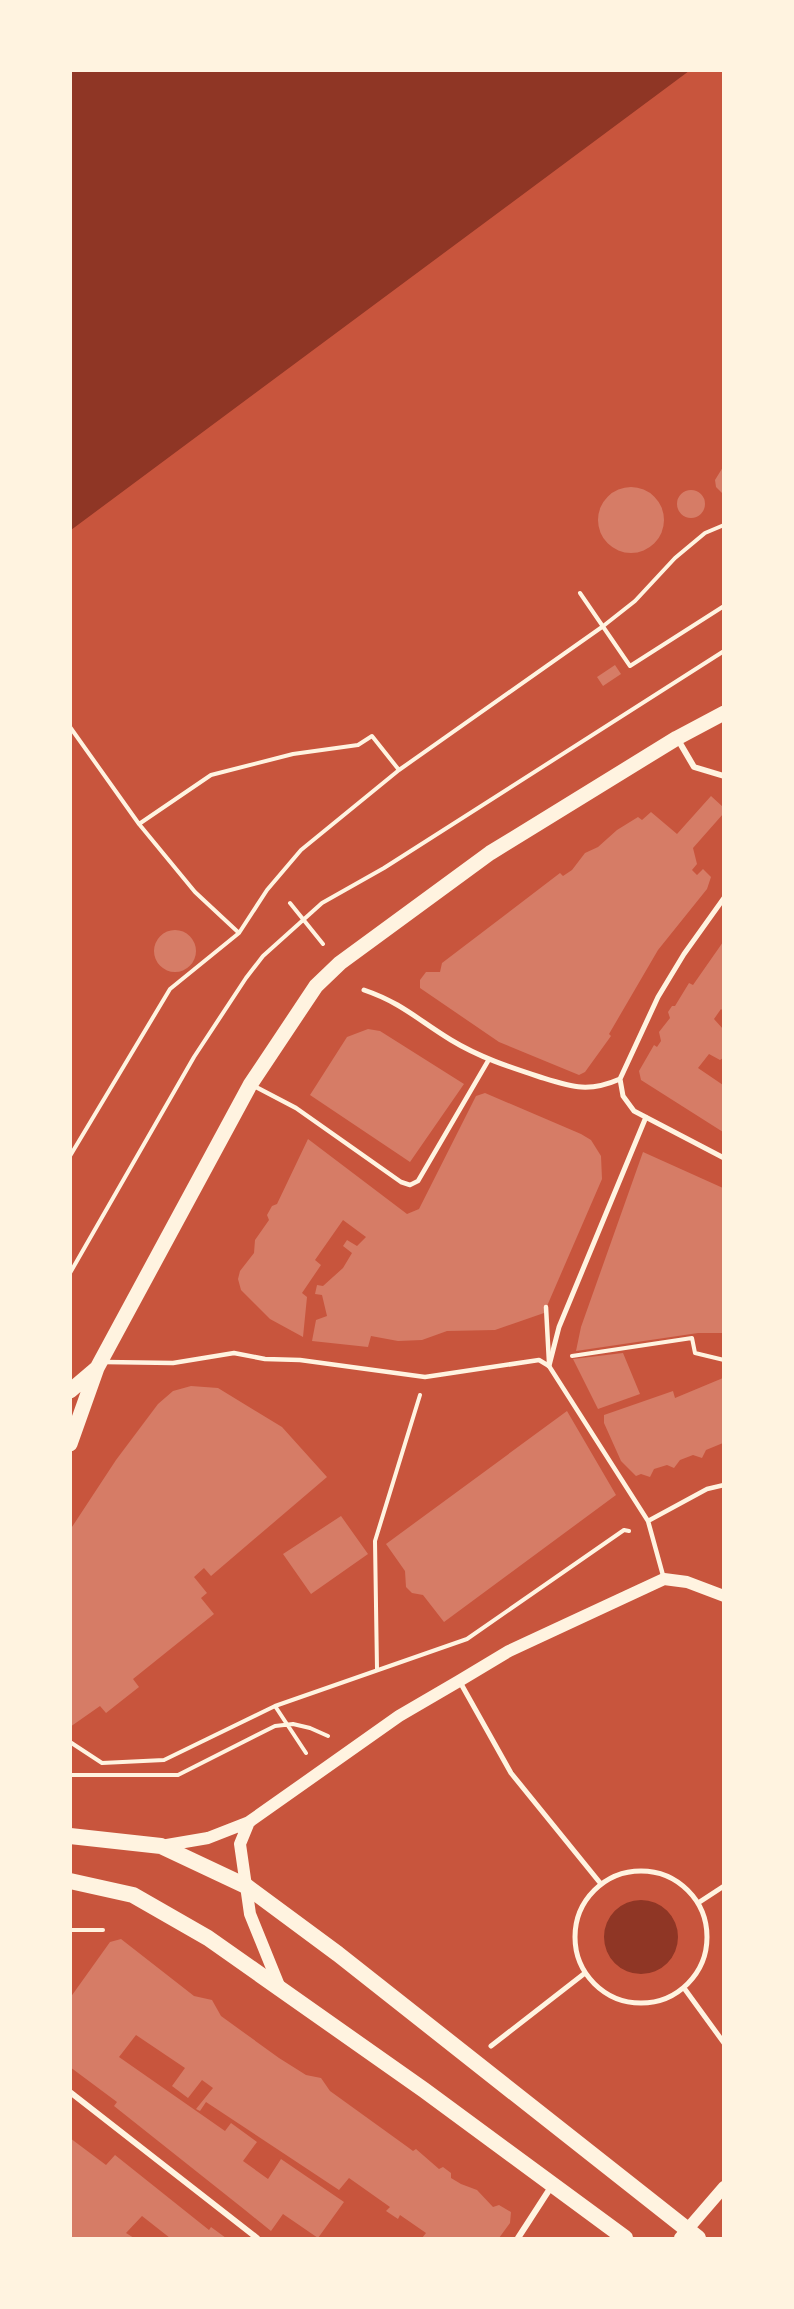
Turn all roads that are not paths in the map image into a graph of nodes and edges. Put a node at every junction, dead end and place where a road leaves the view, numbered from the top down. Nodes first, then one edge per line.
1 (723, 713) edge
2 (677, 738) junction
3 (723, 776) edge
4 (723, 898) edge
5 (364, 990) dead end
6 (488, 1060) junction
7 (620, 1079) junction
8 (250, 1085) junction
9 (646, 1117) junction
10 (723, 1158) edge
11 (546, 1307) dead end
12 (99, 1365) junction
13 (549, 1366) junction
14 (70, 1391) edge
15 (70, 1444) edge
16 (723, 1485) edge
17 (648, 1521) junction
18 (664, 1579) junction
19 (723, 1596) edge
20 (459, 1680) junction
21 (249, 1822) junction
22 (70, 1836) edge
23 (161, 1846) junction
24 (70, 1881) edge
25 (601, 1884) junction
26 (246, 1886) junction
27 (723, 1886) edge
28 (698, 1903) junction
29 (585, 1973) junction
30 (280, 1988) junction
31 (684, 1988) junction
32 (723, 2043) edge
33 (491, 2046) dead end
34 (70, 2092) edge
35 (552, 2186) junction
36 (723, 2187) edge
37 (689, 2236) edge
38 (257, 2238) edge
39 (518, 2238) edge
40 (625, 2238) edge

1 - 2 main road
2 - 3 street
2 - 8 main road
4 - 7 street
5 - 6 street
6 - 7 street
6 - 8 lane
7 - 9 street
8 - 12 main road
9 - 10 street
9 - 13 street
11 - 13 lane
12 - 13 lane
12 - 14 main road
12 - 15 main road
13 - 17 lane
16 - 17 lane
17 - 18 lane
18 - 19 main road
18 - 20 main road
20 - 21 main road
20 - 25 street
21 - 23 main road
21 - 26 main road
22 - 23 highway
23 - 26 highway
24 - 30 highway
25 - 28 street
25 - 29 street
26 - 30 main road
26 - 37 highway
27 - 28 street
28 - 31 street
29 - 31 street
29 - 33 street
30 - 35 highway
31 - 32 street
34 - 38 street
35 - 39 street
35 - 40 highway
36 - 37 main road

